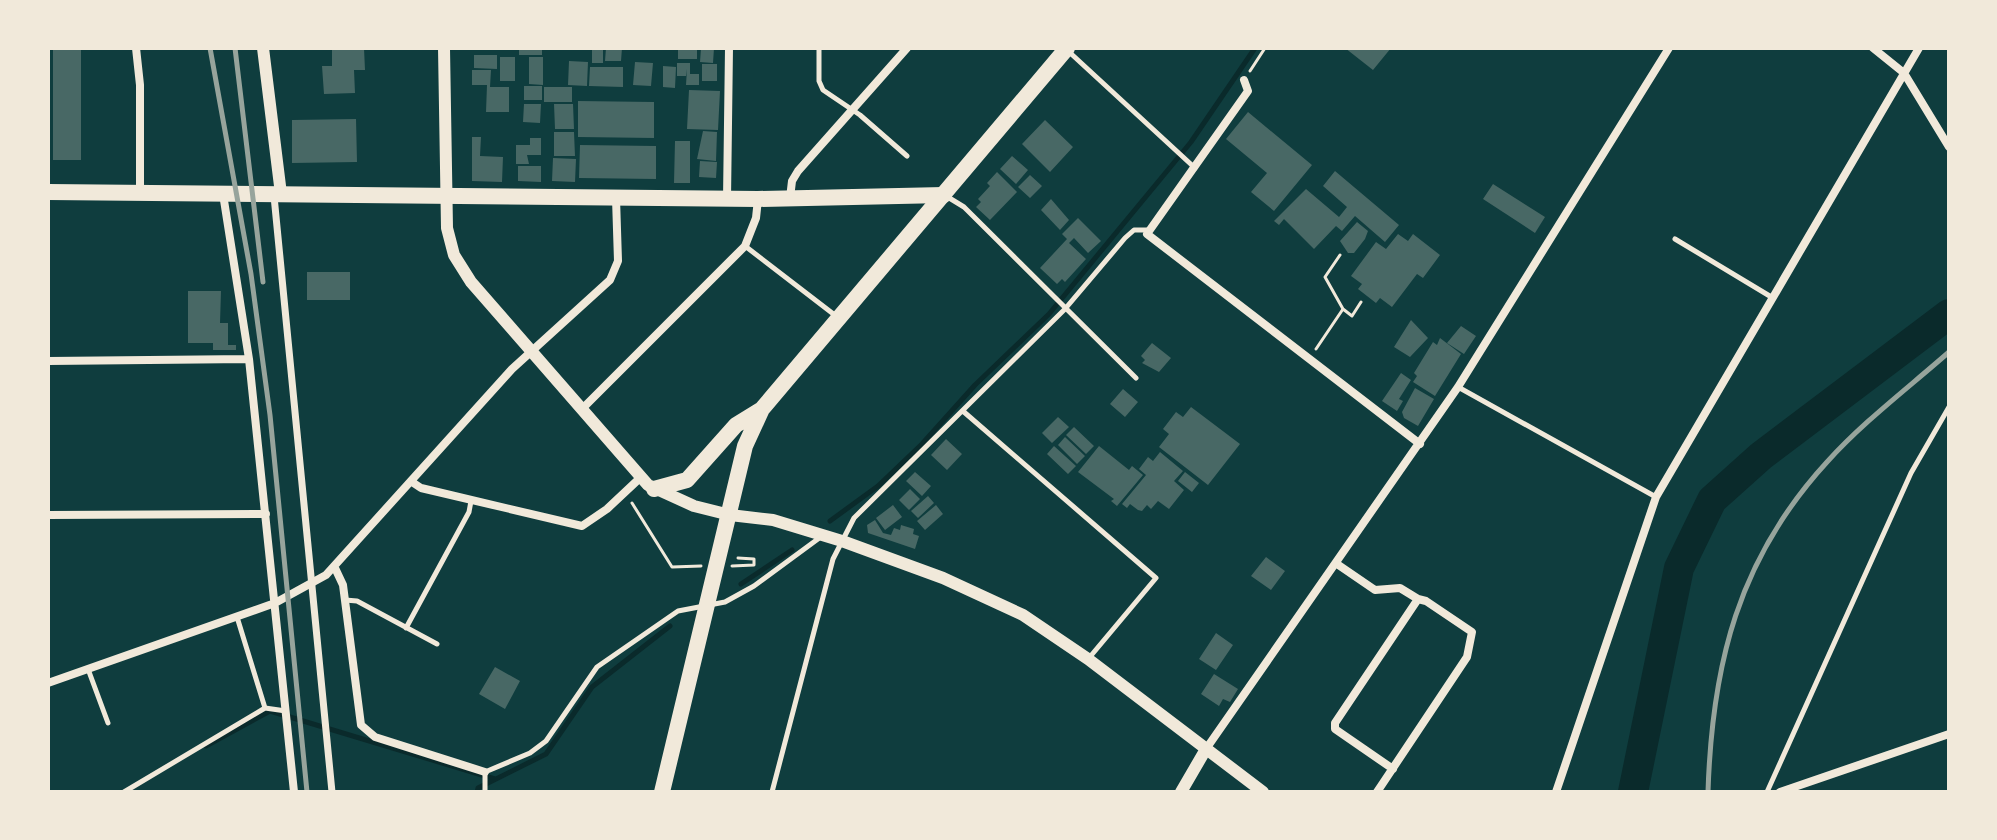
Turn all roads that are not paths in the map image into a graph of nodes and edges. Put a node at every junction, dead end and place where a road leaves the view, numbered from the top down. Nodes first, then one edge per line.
1 (136, 48) edge
2 (263, 48) edge
3 (444, 48) edge
4 (729, 48) edge
5 (819, 48) edge
6 (907, 48) edge
7 (1066, 48) edge
8 (1669, 48) edge
9 (1873, 48) edge
10 (1919, 48) edge
11 (1904, 73) junction
12 (1244, 80) road end
13 (852, 110) junction
14 (1949, 147) edge
15 (907, 156) dead end
16 (1196, 169) junction
17 (48, 192) edge
18 (140, 193) junction
19 (223, 194) junction
20 (277, 194) junction
21 (944, 195) junction
22 (447, 196) junction
23 (616, 197) junction
24 (790, 198) junction
25 (727, 199) junction
26 (758, 199) junction
27 (1147, 230) junction
28 (1675, 239) dead end
29 (745, 246) junction
30 (1773, 298) junction
31 (1065, 309) junction
32 (840, 319) junction
33 (530, 352) junction
34 (249, 359) junction
35 (48, 361) edge
36 (1136, 378) dead end
37 (1458, 387) junction
38 (1949, 407) edge
39 (582, 409) junction
40 (762, 409) junction
41 (964, 412) junction
42 (1420, 444) junction
43 (640, 478) junction
44 (412, 482) junction
45 (654, 489) junction
46 (1656, 497) junction
47 (471, 501) junction
48 (266, 514) junction
49 (48, 515) edge
50 (730, 515) junction
51 (823, 536) junction
52 (842, 541) junction
53 (1337, 564) junction
54 (335, 568) junction
55 (313, 583) junction
56 (1418, 599) junction
57 (345, 600) junction
58 (275, 603) junction
59 (708, 607) junction
60 (237, 616) junction
61 (406, 628) junction
62 (437, 644) dead end
63 (1088, 659) junction
64 (88, 669) junction
65 (48, 683) edge
66 (265, 708) junction
67 (286, 711) junction
68 (108, 723) dead end
69 (1949, 734) edge
70 (1206, 749) junction
71 (1393, 769) junction
72 (485, 772) junction
73 (124, 792) edge
74 (294, 792) edge
75 (333, 792) edge
76 (485, 792) edge
77 (662, 792) edge
78 (772, 792) edge
79 (1181, 792) edge
80 (1263, 792) edge
81 (1377, 792) edge
82 (1556, 792) edge
83 (1767, 792) edge
84 (1780, 792) edge

1 - 18 street
2 - 20 street
3 - 22 street
4 - 25 street
5 - 13 lane
6 - 13 street
7 - 16 lane
7 - 21 main road
8 - 37 street
9 - 11 street
10 - 11 street
11 - 14 street
11 - 30 street
12 - 16 street
13 - 15 lane
13 - 24 street
16 - 27 street
17 - 18 main road
18 - 19 main road
19 - 20 main road
19 - 34 street
20 - 22 main road
20 - 55 street
21 - 24 main road
21 - 31 lane
21 - 32 main road
22 - 23 main road
22 - 33 street
23 - 25 main road
23 - 33 street
24 - 26 main road
25 - 26 main road
26 - 29 street
27 - 31 lane
27 - 42 street
28 - 30 lane
29 - 32 lane
29 - 39 street
30 - 46 street
31 - 36 lane
31 - 41 lane
32 - 40 main road
33 - 39 street
33 - 44 street
34 - 35 street
34 - 48 street
37 - 42 street
37 - 46 lane
38 - 83 lane
39 - 43 street
40 - 45 main road
40 - 50 main road
41 - 52 lane
41 - 63 lane
42 - 53 street
43 - 45 street
43 - 47 street
44 - 47 street
44 - 54 street
45 - 50 street
46 - 82 street
47 - 61 lane
48 - 49 street
48 - 58 street
50 - 51 street
50 - 59 main road
51 - 52 street
51 - 59 lane
52 - 63 street
52 - 78 lane
53 - 56 street
53 - 70 street
54 - 55 street
54 - 57 street
55 - 58 street
55 - 75 street
56 - 71 street
56 - 71 street
57 - 61 lane
57 - 72 street
58 - 60 street
58 - 67 street
59 - 72 lane
59 - 77 main road
60 - 64 street
60 - 66 lane
61 - 62 lane
63 - 70 street
64 - 65 street
64 - 68 lane
66 - 67 lane
66 - 73 lane
67 - 74 street
69 - 84 street
70 - 79 street
70 - 80 street
71 - 81 street
72 - 76 lane

